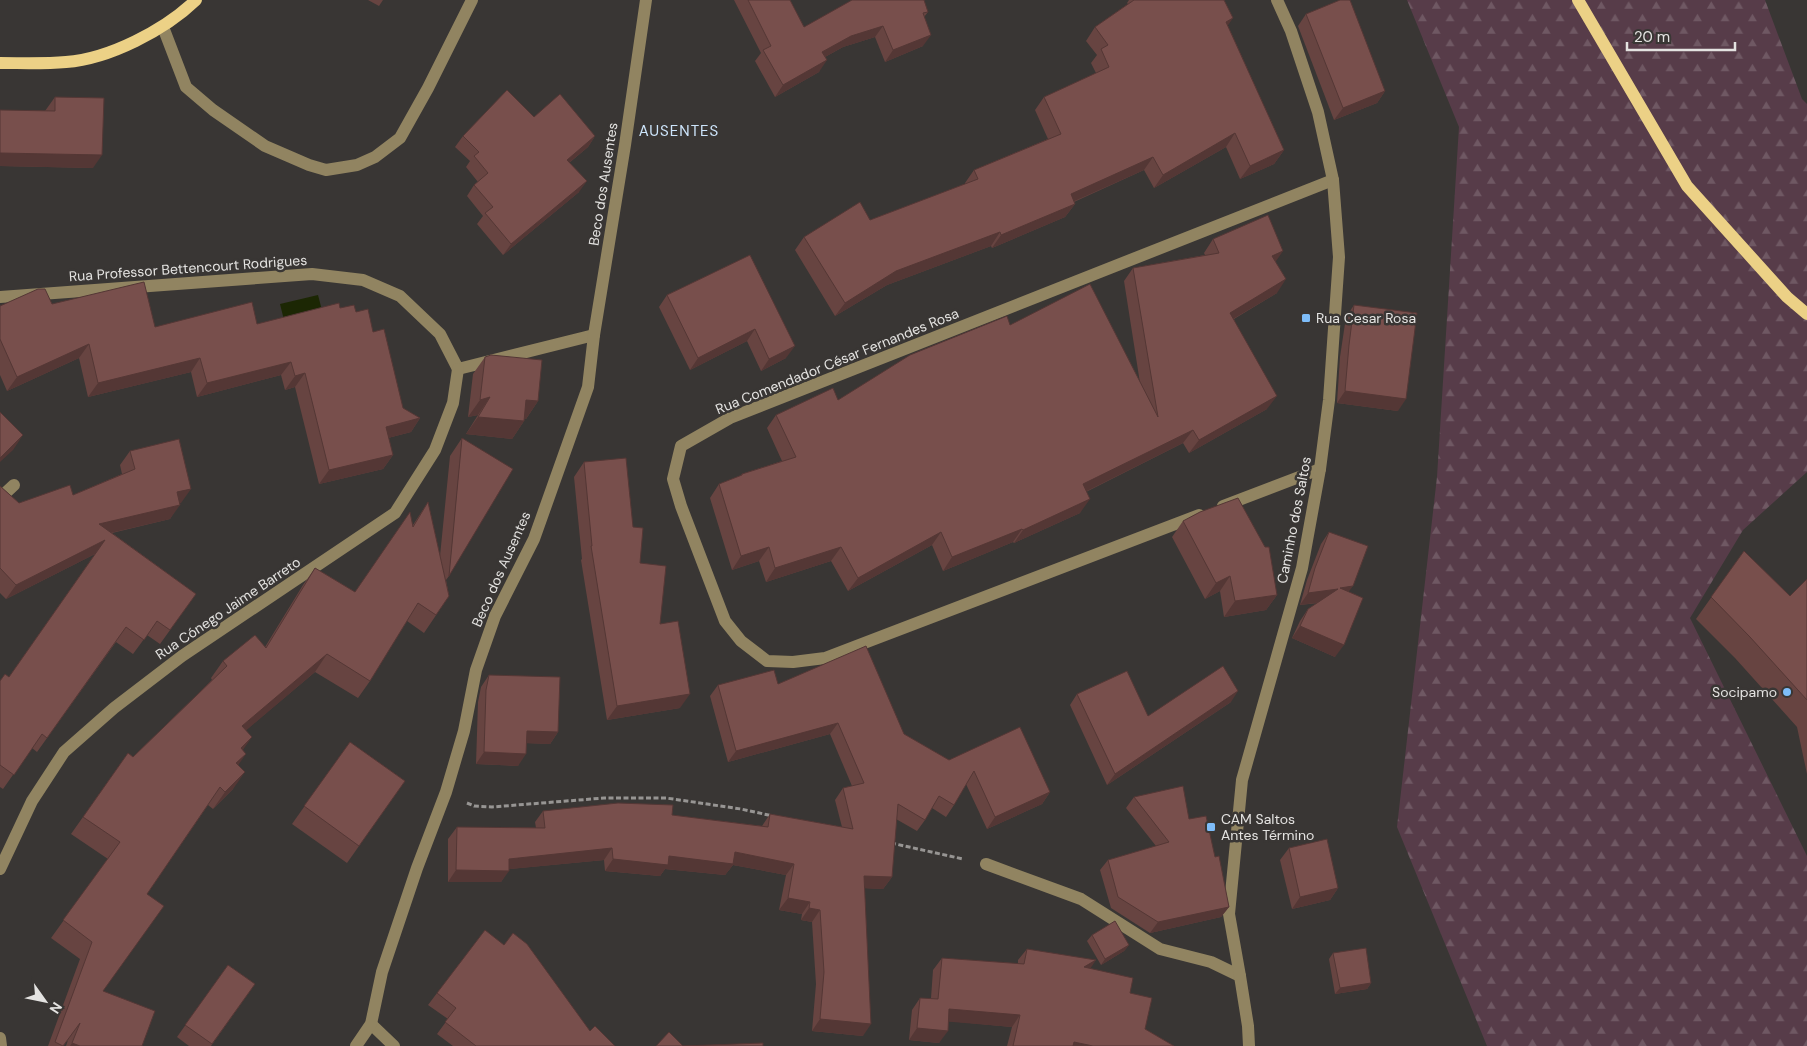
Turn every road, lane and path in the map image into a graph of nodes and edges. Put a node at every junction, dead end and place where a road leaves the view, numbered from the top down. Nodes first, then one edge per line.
1 (196, 0) edge
2 (472, 0) edge
3 (646, 0) edge
4 (1277, 0) edge
5 (1578, 0) edge
6 (163, 27) junction
7 (0, 63) edge
8 (1333, 180) junction
9 (0, 297) edge
10 (1807, 314) edge
11 (594, 335) junction
12 (458, 369) junction
13 (1320, 469) junction
14 (14, 485) dead end
15 (0, 498) edge
16 (446, 792) junction
17 (778, 817) edge
18 (887, 842) edge
19 (986, 864) joint
20 (0, 869) edge
21 (1240, 976) junction
22 (371, 1024) junction
23 (0, 1038) edge
24 (1, 1046) edge
25 (356, 1046) edge
26 (394, 1046) edge
27 (1249, 1046) edge

1 - 6 main road
2 - 6 street
3 - 11 street, Beco dos Ausentes
4 - 8 street, Caminho dos Saltos
5 - 10 main road
6 - 7 main road
8 - 13 street, Caminho dos Saltos
8 - 13 street, Rua Comendador César Fernandes Rosa
9 - 12 street, Rua Professor Bettencourt Rodrigues
11 - 12 street
11 - 16 street, Beco dos Ausentes
12 - 20 street, Rua Cónego Jaime Barreto
13 - 21 street, Caminho dos Saltos
14 - 15 street
16 - 17 path
16 - 22 street, Beco dos Ausentes
18 - 19 path
19 - 21 street
21 - 27 street, Caminho dos Saltos
22 - 25 street
22 - 26 street
23 - 24 street

